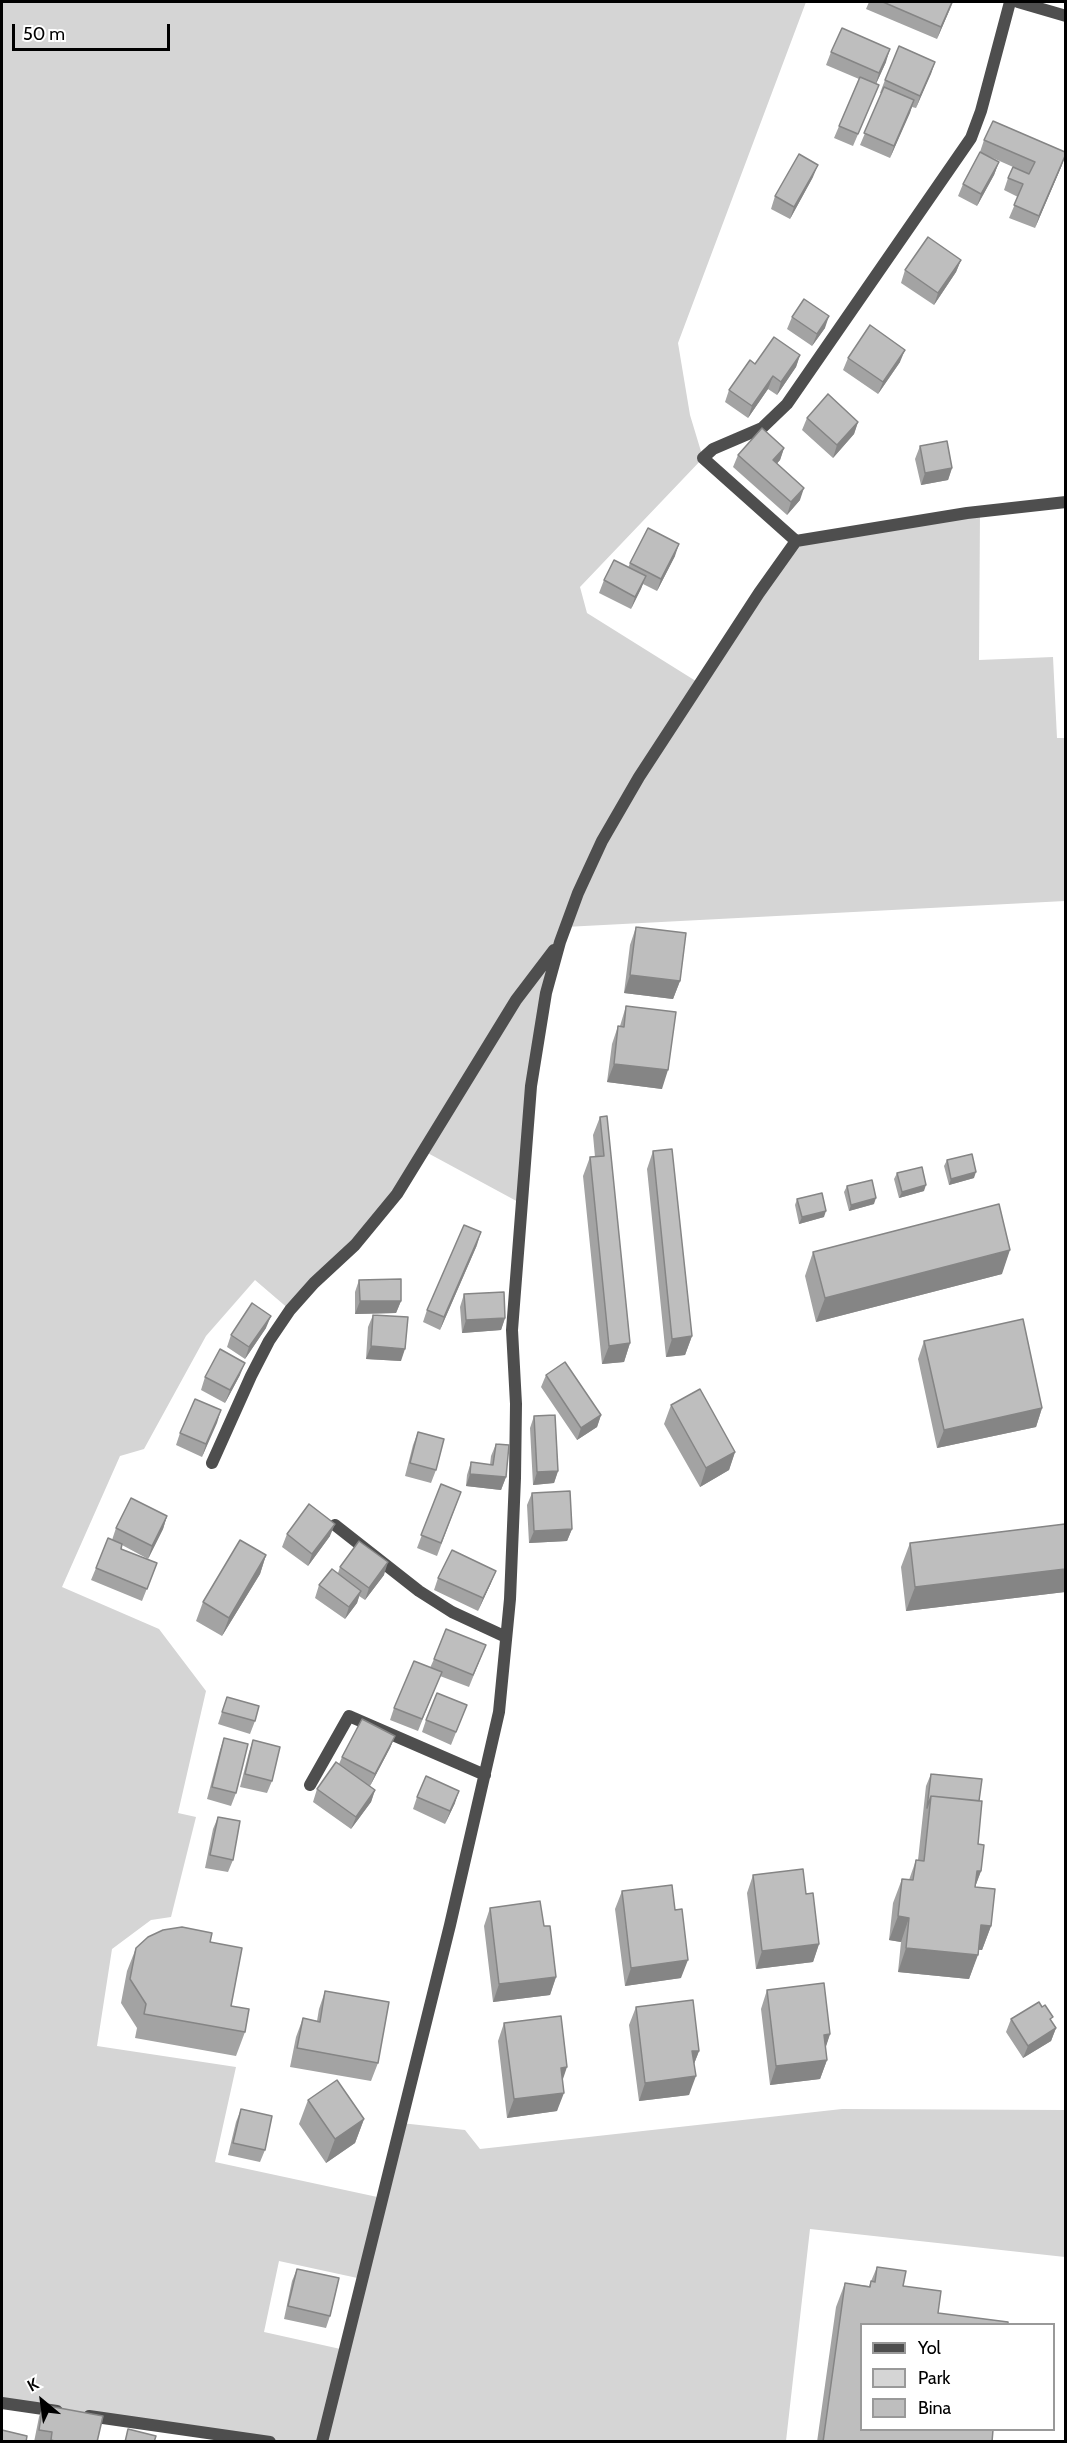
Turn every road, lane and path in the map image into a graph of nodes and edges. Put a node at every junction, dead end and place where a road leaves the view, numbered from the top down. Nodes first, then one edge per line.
1 (1010, 2) edge
2 (1018, 2) edge
3 (1065, 16) edge
4 (1065, 502) edge
5 (796, 541) junction
6 (560, 942) junction
7 (212, 1462) dead end
8 (335, 1525) edge
9 (506, 1637) junction
10 (485, 1774) junction
11 (310, 1785) dead end
12 (2, 2403) edge
13 (270, 2442) edge
14 (322, 2442) edge

1 - 5 street
2 - 3 street
4 - 5 street
5 - 6 street
6 - 7 street
6 - 9 street
8 - 9 street
9 - 10 street
10 - 11 street
10 - 14 street
12 - 13 street

